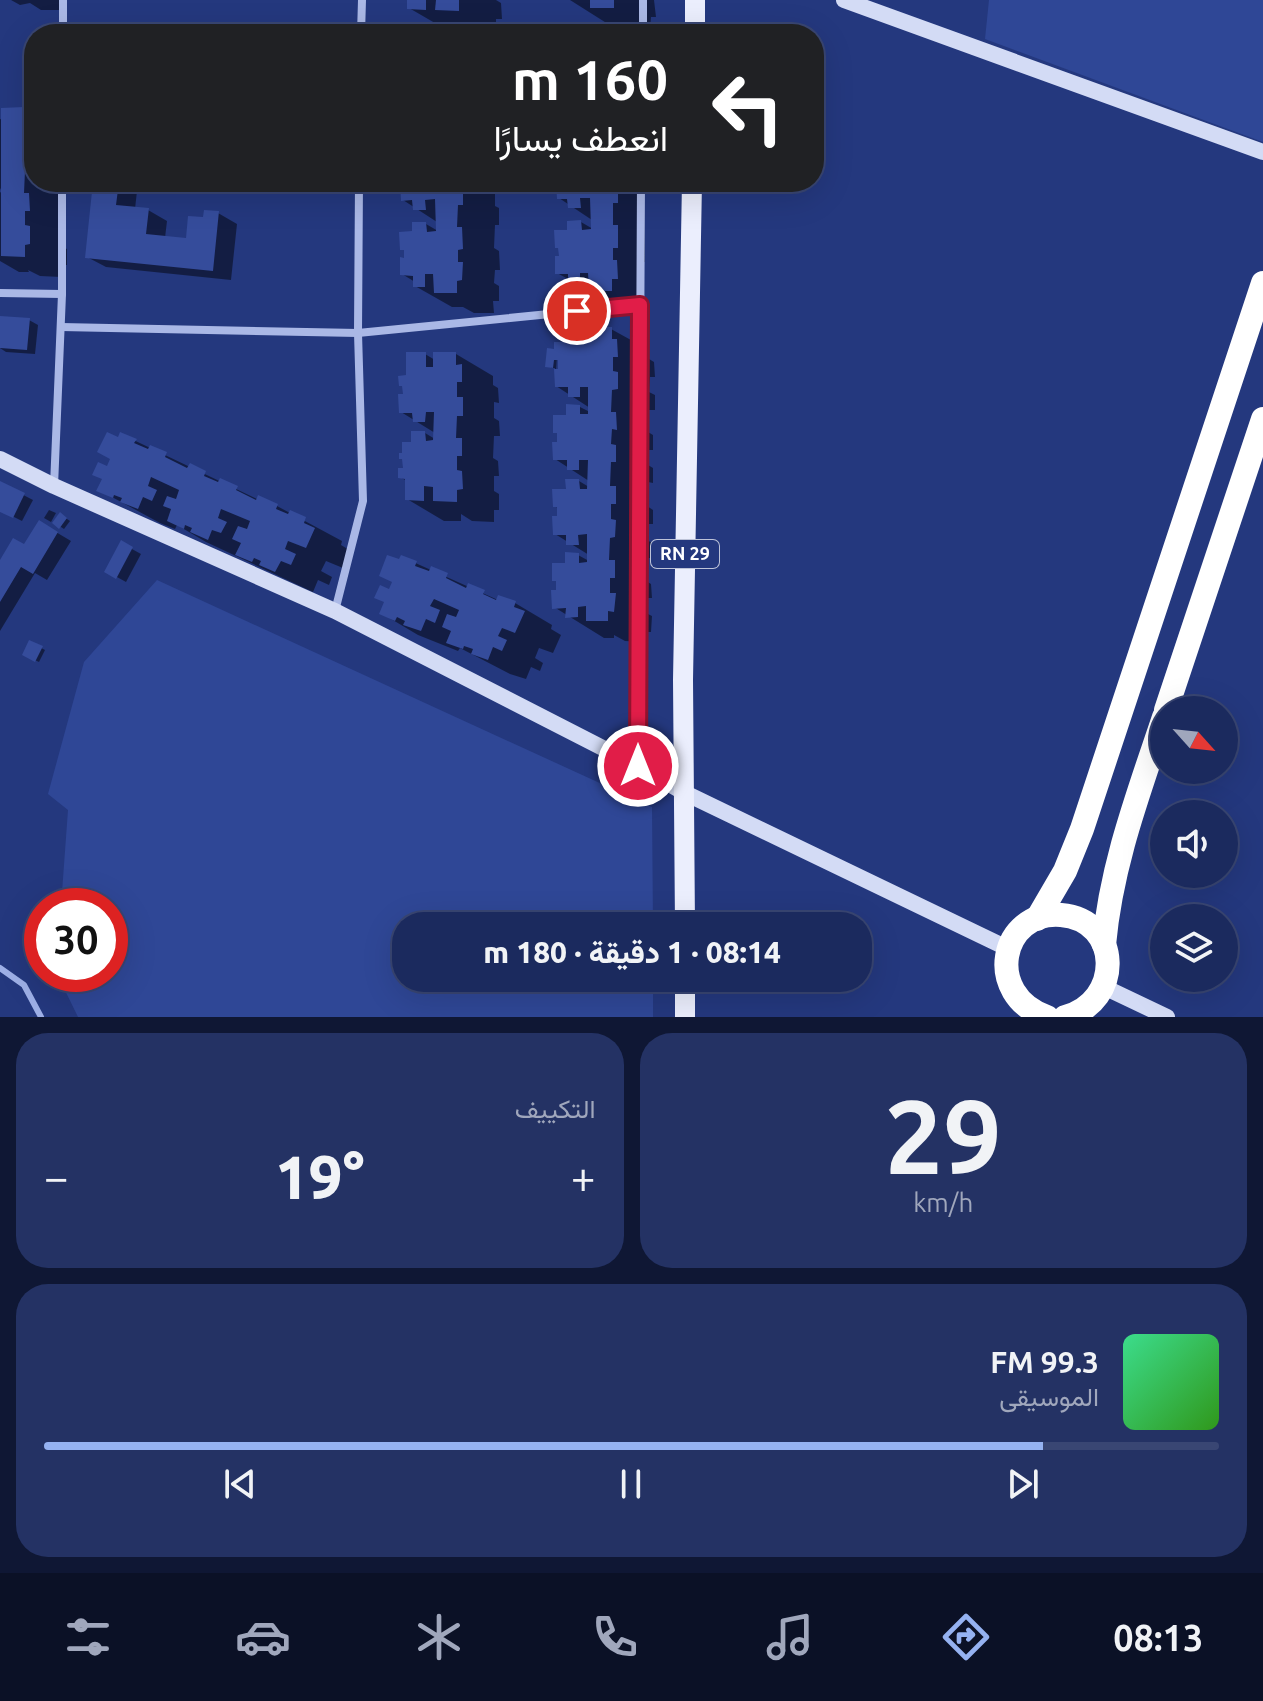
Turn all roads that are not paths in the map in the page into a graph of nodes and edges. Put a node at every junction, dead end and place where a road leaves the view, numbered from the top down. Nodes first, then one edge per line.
1 (63, 0) edge
2 (362, 0) edge
3 (643, 0) edge
4 (695, 0) edge
5 (844, 0) edge
6 (63, 24) edge
7 (362, 24) edge
8 (643, 24) edge
9 (695, 24) edge
10 (1263, 152) edge
11 (62, 192) edge
12 (359, 192) edge
13 (641, 192) edge
14 (692, 192) edge
15 (1263, 283) edge
16 (0, 293) edge
17 (62, 294) junction
18 (640, 305) junction
19 (61, 327) junction
20 (358, 333) junction
21 (1263, 419) edge
22 (0, 459) edge
23 (54, 486) junction
24 (335, 611) junction
25 (1171, 696) edge
26 (1150, 759) edge
27 (638, 766) junction
28 (685, 793) junction
29 (685, 912) edge
30 (1037, 919) junction
31 (1104, 945) junction
32 (1009, 949) junction
33 (1104, 987) junction
34 (685, 992) edge
35 (1011, 1005) edge
36 (1071, 1016) edge
37 (685, 1017) edge
38 (1047, 1017) edge
39 (1167, 1017) edge

1 - 6 street
2 - 7 street
3 - 8 street
4 - 9 main road
5 - 10 main road
11 - 17 street
12 - 20 street
13 - 18 street
14 - 28 main road, RN 29
15 - 30 highway
16 - 17 street
17 - 19 street
18 - 20 street
18 - 27 street
19 - 20 street
19 - 23 street
20 - 24 street
21 - 25 highway
22 - 23 main road
23 - 24 main road
24 - 27 main road
26 - 31 highway
27 - 28 main road
28 - 29 main road, RN 29
28 - 32 main road
30 - 31 highway
30 - 32 highway
31 - 33 highway
32 - 35 highway
33 - 36 highway
33 - 39 main road
34 - 37 main road
35 - 38 highway

